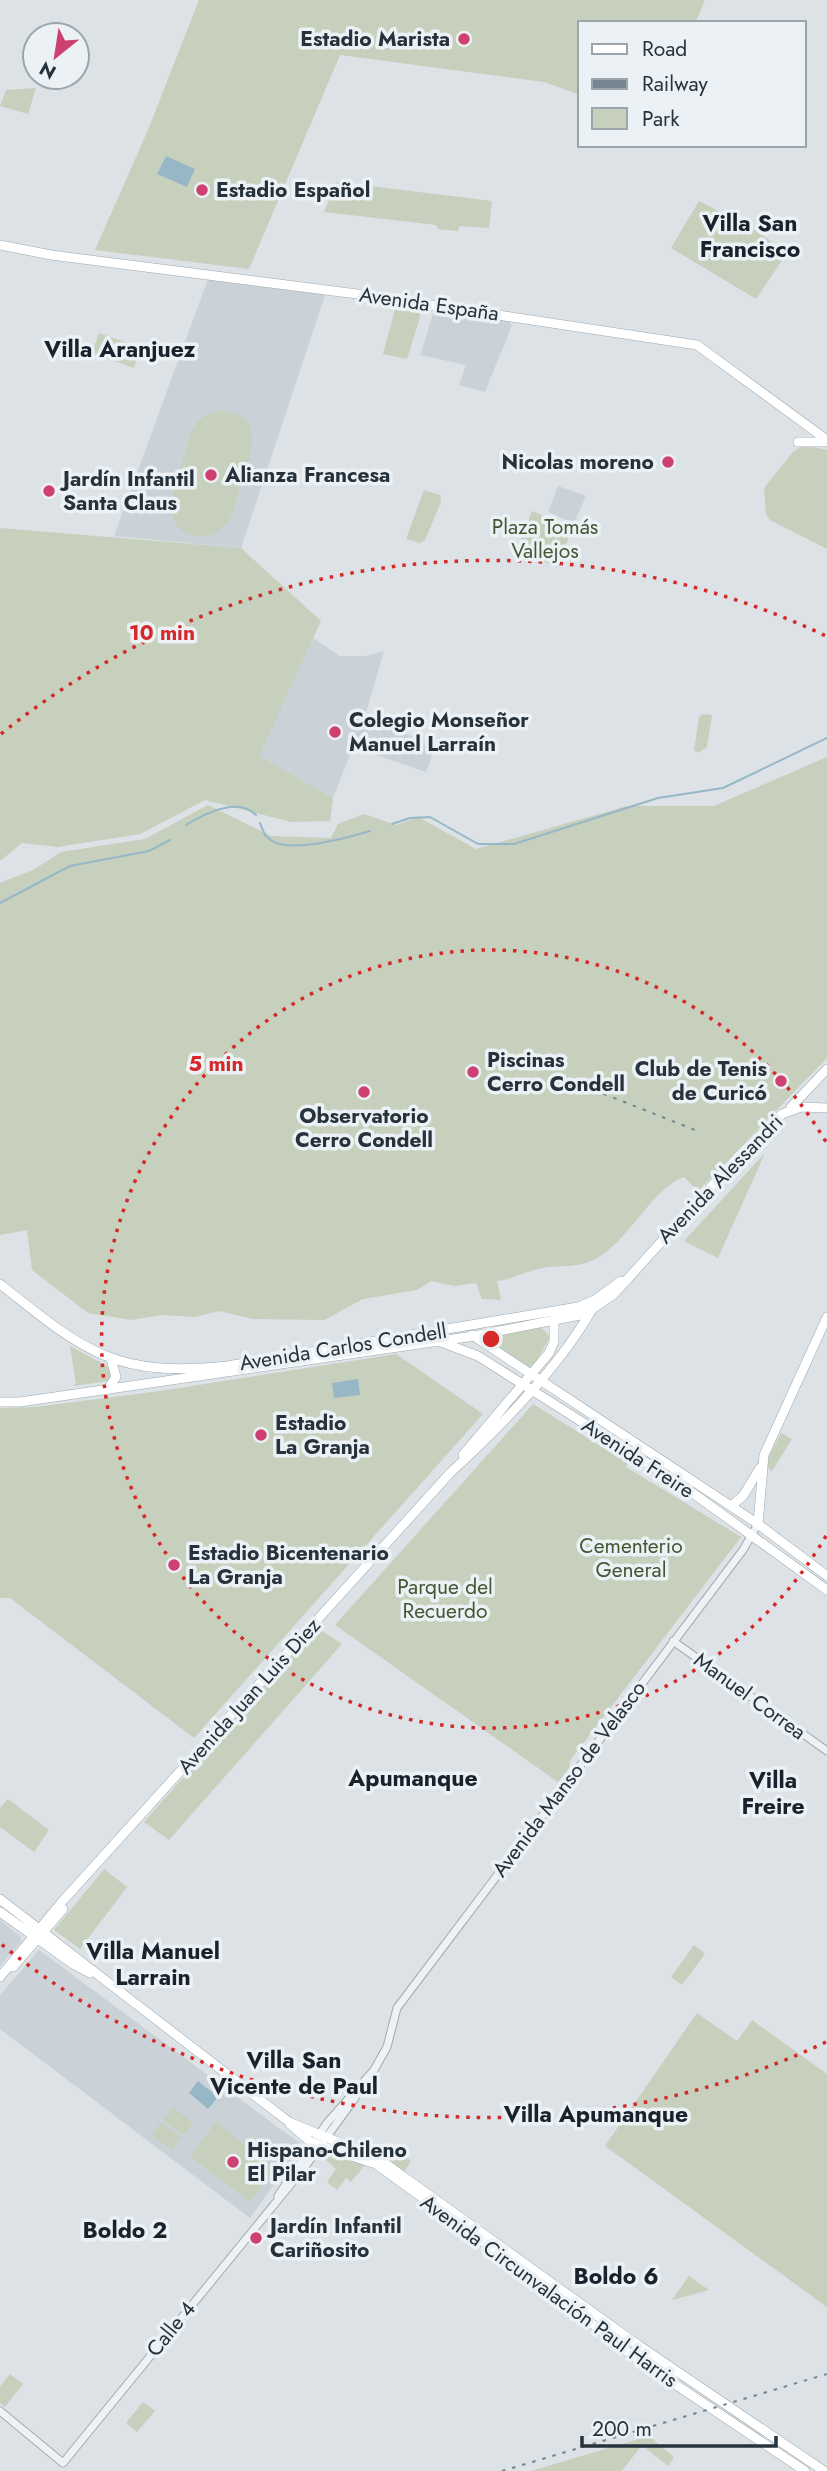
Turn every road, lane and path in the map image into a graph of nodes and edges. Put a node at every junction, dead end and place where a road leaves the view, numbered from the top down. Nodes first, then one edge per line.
1 (0, 245) edge
2 (827, 441) edge
3 (798, 442) dead end
4 (827, 1069) edge
5 (815, 1081) junction
6 (814, 1106) junction
7 (827, 1108) edge
8 (787, 1111) junction
9 (626, 1278) junction
10 (0, 1284) edge
11 (565, 1309) junction
12 (592, 1311) junction
13 (827, 1317) edge
14 (554, 1322) junction
15 (456, 1328) junction
16 (474, 1336) junction
17 (439, 1342) junction
18 (111, 1359) junction
19 (536, 1377) junction
20 (527, 1386) junction
21 (107, 1390) junction
22 (0, 1402) edge
23 (761, 1467) junction
24 (731, 1506) junction
25 (758, 1524) junction
26 (753, 1535) junction
27 (827, 1576) edge
28 (827, 1590) edge
29 (674, 1641) junction
30 (827, 1751) edge
31 (0, 1899) edge
32 (0, 1912) edge
33 (39, 1934) junction
34 (0, 1978) edge
35 (320, 2141) junction
36 (0, 2411) edge
37 (805, 2471) edge
38 (824, 2471) edge

1 - 2 main road, Avenida España
2 - 3 main road
4 - 5 main road
5 - 6 main road
5 - 8 main road
6 - 7 main road, Avenida Alessandri
6 - 8 main road, Avenida Alessandri
8 - 9 main road, Avenida Alessandri
9 - 11 main road, Avenida Carlos Condell
9 - 12 main road, Avenida Carlos Condell
10 - 18 main road, Avenida Carlos Condell
11 - 14 main road
11 - 15 main road, Avenida Carlos Condell
12 - 14 main road, Avenida Carlos Condell
12 - 19 main road, Avenida Juan Luis Diez
13 - 23 main road, Avenida Manso de Velasco
14 - 16 main road, Avenida Carlos Condell
14 - 19 main road, Avenida Juan Luis Diez
15 - 16 main road, Avenida Freire
15 - 18 main road, Avenida Carlos Condell
16 - 17 main road, Avenida Carlos Condell
16 - 19 main road, Avenida Freire
17 - 20 main road, Avenida Freire
17 - 21 main road, Avenida Carlos Condell
18 - 21 main road
19 - 20 main road, Avenida Juan Luis Diez
19 - 24 main road, Avenida Freire
20 - 26 main road, Avenida Freire
20 - 33 main road, Avenida Juan Luis Diez
21 - 22 main road, Avenida Carlos Condell
23 - 24 main road, Avenida Manso de Velasco
23 - 25 main road, Avenida Manso de Velasco
24 - 25 main road, Avenida Freire
25 - 26 street, Avenida Manso de Velasco
25 - 27 main road, Avenida Freire
26 - 28 main road, Avenida Freire
26 - 29 street, Avenida Manso de Velasco
29 - 30 street, Manuel Correa
29 - 35 street, Avenida Manso de Velasco
31 - 33 main road, Avenida Circunvalación Paul Harris
32 - 33 main road, Avenida Circunvalación Paul Harris
33 - 34 main road, Avenida Juan Luis Diez
33 - 35 main road, Avenida Circunvalación Paul Harris
35 - 36 street, Calle 4
35 - 37 main road, Avenida Circunvalación Paul Harris
35 - 38 main road, Avenida Circunvalación Paul Harris

